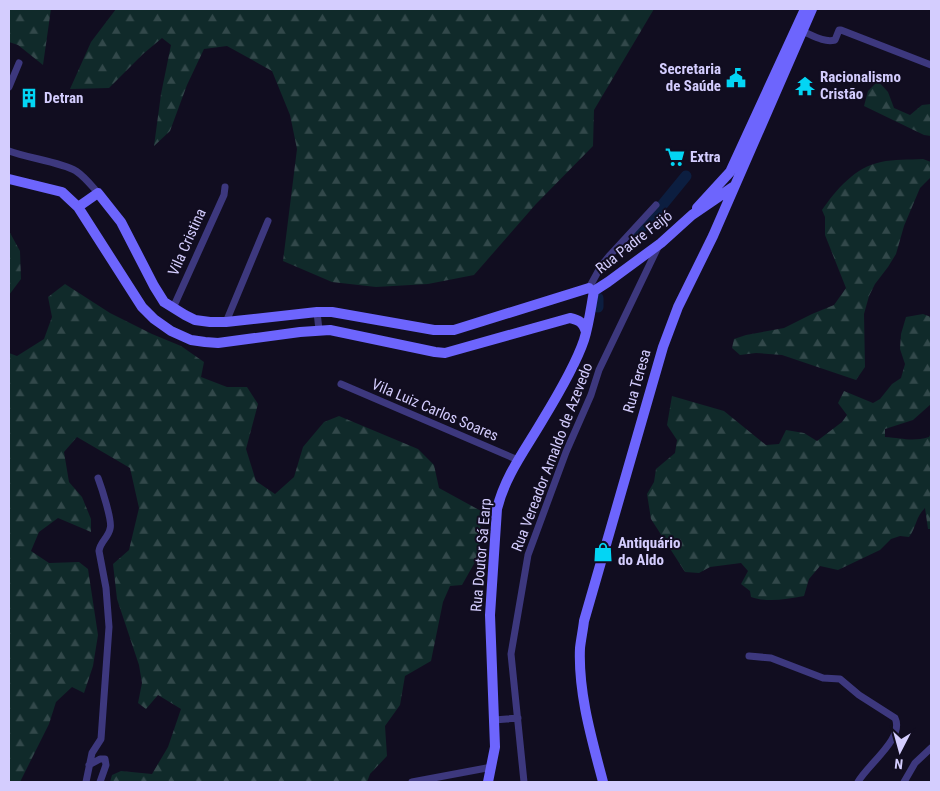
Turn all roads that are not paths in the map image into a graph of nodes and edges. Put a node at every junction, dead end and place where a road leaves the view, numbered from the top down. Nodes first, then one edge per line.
1 (804, 9) edge
2 (812, 9) edge
3 (802, 31) junction
4 (19, 63) dead end
5 (931, 65) edge
6 (9, 87) edge
7 (9, 151) edge
8 (734, 173) junction
9 (9, 178) edge
10 (734, 186) junction
11 (225, 187) dead end
12 (98, 193) junction
13 (656, 205) dead end
14 (78, 207) junction
15 (692, 215) junction
16 (268, 221) dead end
17 (661, 243) junction
18 (592, 290) junction
19 (173, 308) junction
20 (317, 312) junction
21 (590, 313) junction
22 (570, 318) junction
23 (226, 322) junction
24 (319, 330) junction
25 (586, 332) junction
26 (342, 384) dead end
27 (518, 460) junction
28 (98, 478) dead end
29 (749, 656) dead end
30 (518, 718) junction
31 (494, 720) junction
32 (931, 748) edge
33 (89, 765) junction
34 (492, 767) junction
35 (86, 782) edge
36 (100, 782) edge
37 (412, 782) edge
38 (488, 782) edge
39 (524, 782) edge
40 (603, 782) edge
41 (858, 782) edge
42 (904, 782) edge

1 - 8 main road, Rua Teresa
2 - 3 main road, Rua Teresa
3 - 5 street
3 - 8 main road, Rua Teresa
4 - 6 street
7 - 12 street
8 - 10 main road, Rua Teresa
8 - 15 main road, Rua Padre Feijó
9 - 14 main road
10 - 15 main road, Rua Padre Feijó
10 - 40 main road, Rua Teresa
11 - 19 street, Vila Cristina
12 - 14 main road
12 - 19 main road, Rua Padre Feijó
13 - 18 street
14 - 24 main road
15 - 17 main road, Rua Padre Feijó
16 - 23 street
17 - 18 main road, Rua Padre Feijó
17 - 30 street, Rua Vereador Arnaldo de Azevedo
18 - 20 main road, Rua Padre Feijó
18 - 21 main road, Rua Doutor Sá Earp
19 - 23 main road, Rua Padre Feijó
20 - 23 main road, Rua Padre Feijó
20 - 24 street
21 - 22 main road
21 - 25 main road, Rua Doutor Sá Earp
22 - 24 main road
22 - 25 main road
25 - 27 main road, Rua Doutor Sá Earp
26 - 27 street, Vila Luiz Carlos Soares
27 - 31 main road, Rua Doutor Sá Earp
28 - 33 street
29 - 41 street
30 - 31 street
30 - 39 street, Rua Vereador Arnaldo de Azevedo
31 - 34 main road, Rua Doutor Sá Earp
32 - 42 street
33 - 35 street
33 - 36 street
34 - 37 street
34 - 38 main road, Rua Doutor Sá Earp

